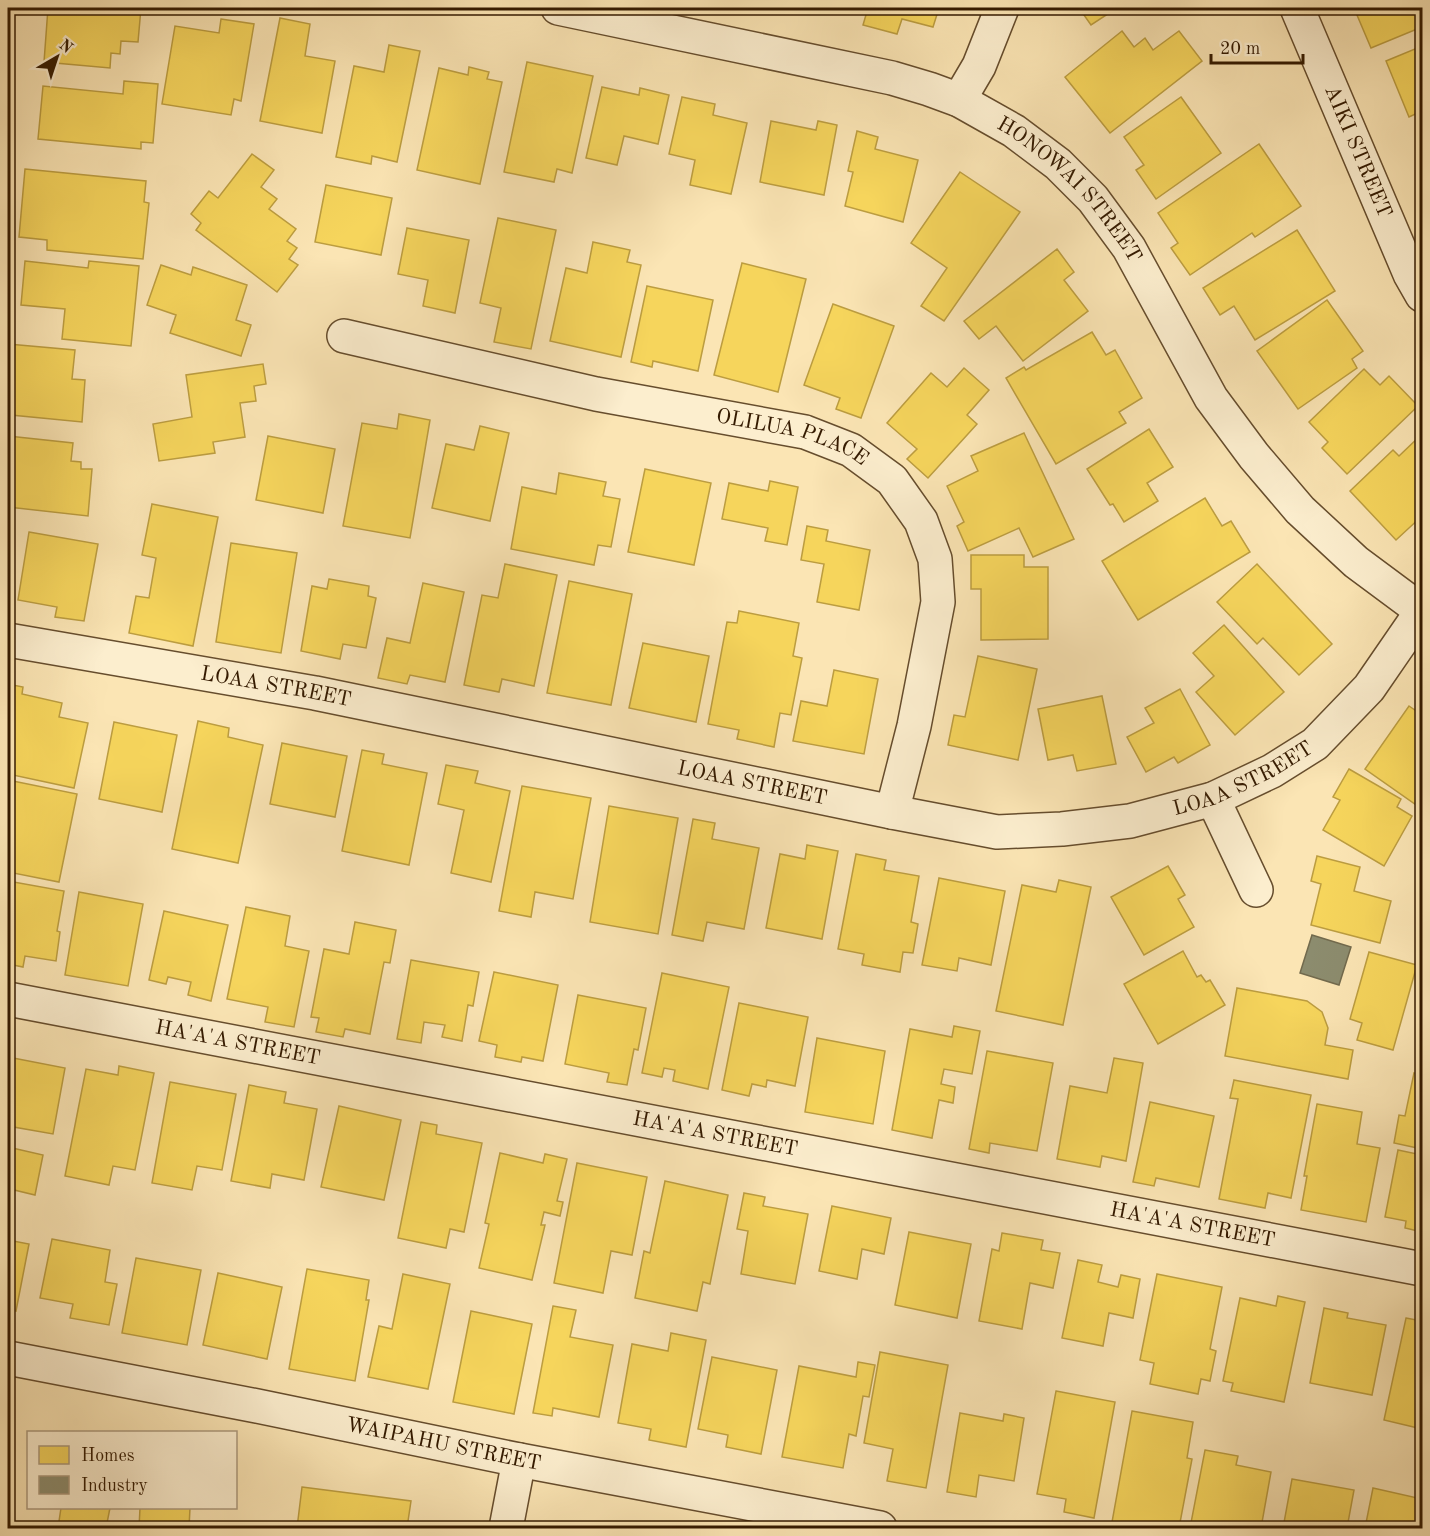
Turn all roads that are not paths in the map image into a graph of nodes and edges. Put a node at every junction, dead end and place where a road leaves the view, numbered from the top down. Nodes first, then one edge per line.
1 (562, 8) edge
2 (1002, 8) edge
3 (1297, 8) edge
4 (959, 100) junction
5 (1422, 296) edge
6 (344, 336) dead end
7 (1422, 611) edge
8 (8, 640) edge
9 (1213, 799) junction
10 (892, 812) junction
11 (1257, 890) dead end
12 (8, 999) edge
13 (1422, 1269) edge
14 (8, 1358) edge
15 (519, 1460) junction
16 (506, 1528) edge
17 (880, 1528) edge

1 - 4 street, HONOWAI STREET
2 - 4 street
3 - 5 street, AIKI STREET
4 - 7 street, HONOWAI STREET
6 - 10 street, OLILUA PLACE
7 - 9 street, LOAA STREET
8 - 10 street, LOAA STREET
9 - 10 street, LOAA STREET
9 - 11 street
12 - 13 street, HA'A'A STREET
14 - 15 street, WAIPAHU STREET
15 - 16 street
15 - 17 street, WAIPAHU STREET

